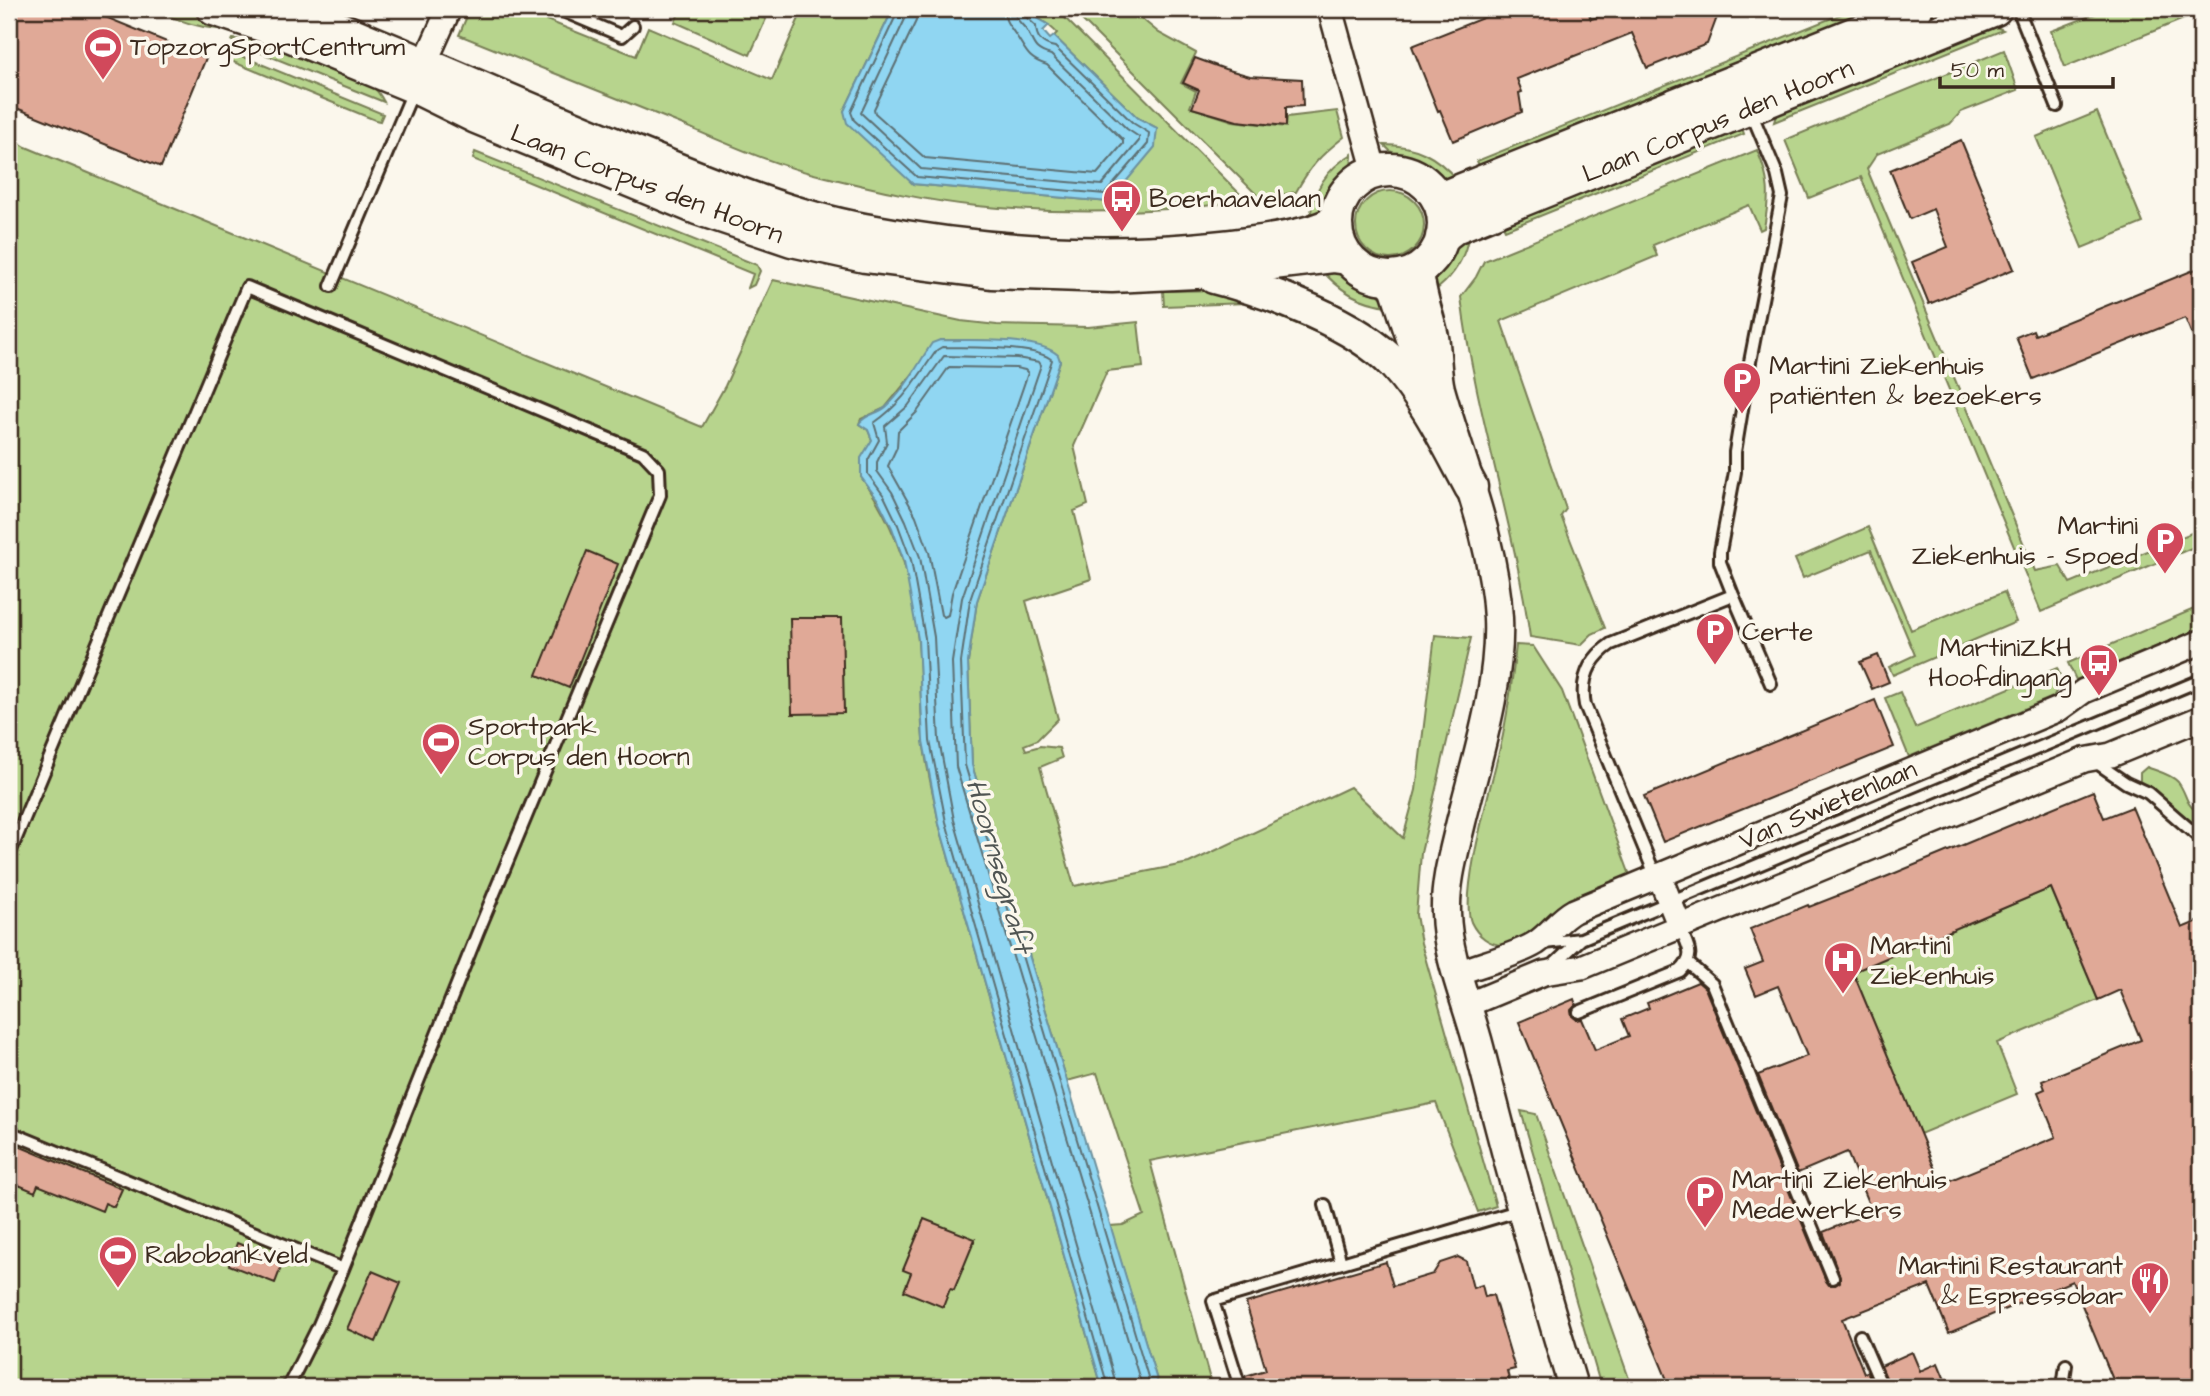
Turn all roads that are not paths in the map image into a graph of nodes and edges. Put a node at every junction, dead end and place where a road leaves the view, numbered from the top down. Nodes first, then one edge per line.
1 (214, 9) edge
2 (293, 9) edge
3 (558, 9) edge
4 (1330, 9) edge
5 (1916, 9) edge
6 (1995, 9) edge
7 (2018, 9) edge
8 (445, 10) edge
9 (633, 26) dead end
10 (420, 75) junction
11 (2057, 106) dead end
12 (1749, 107) junction
13 (1375, 172) junction
14 (1436, 196) junction
15 (1335, 222) junction
16 (1443, 237) junction
17 (1347, 258) junction
18 (1419, 269) junction
19 (1196, 272) junction
20 (1387, 278) junction
21 (331, 286) dead end
22 (1439, 385) junction
23 (1471, 487) junction
24 (1733, 595) junction
25 (2201, 642) edge
26 (2201, 680) edge
27 (1771, 684) dead end
28 (2201, 718) edge
29 (2092, 759) junction
30 (2201, 839) edge
31 (9, 855) edge
32 (1657, 876) junction
33 (1670, 902) junction
34 (1680, 927) junction
35 (1581, 939) junction
36 (1534, 944) junction
37 (1688, 963) junction
38 (1458, 973) junction
39 (1544, 973) junction
40 (1467, 1005) junction
41 (1579, 1012) dead end
42 (9, 1132) edge
43 (1325, 1205) dead end
44 (1521, 1210) junction
45 (1341, 1264) junction
46 (343, 1269) junction
47 (1833, 1278) dead end
48 (1860, 1336) dead end
49 (2066, 1365) dead end
50 (288, 1387) edge
51 (1240, 1387) edge
52 (1573, 1387) edge
53 (1882, 1387) edge
54 (2063, 1387) edge

1 - 10 main road, Laan Corpus den Hoorn
2 - 10 main road, Laan Corpus den Hoorn
3 - 9 lane
4 - 13 street
5 - 14 main road, Laan Corpus den Hoorn
6 - 12 main road, Laan Corpus den Hoorn
7 - 11 lane
8 - 10 street
10 - 15 main road, Laan Corpus den Hoorn
10 - 19 main road, Laan Corpus den Hoorn
10 - 21 lane
12 - 16 main road, Laan Corpus den Hoorn
12 - 24 lane
13 - 14 main road
13 - 15 main road
14 - 16 main road
15 - 17 main road
16 - 18 main road
17 - 19 main road, Laan Corpus den Hoorn
17 - 20 main road
18 - 20 main road
18 - 22 street
19 - 23 main road
20 - 22 street
22 - 23 street
23 - 38 street
24 - 27 lane
24 - 32 lane
25 - 32 street, Van Swietenlaan
26 - 33 lane, Van Swietenlaan
28 - 29 street
29 - 30 lane
29 - 34 street
31 - 46 lane
32 - 33 street
32 - 36 street, Van Swietenlaan
33 - 34 street
33 - 35 lane, Van Swietenlaan
34 - 37 lane
34 - 39 street
35 - 36 lane
35 - 39 lane
36 - 38 street, Van Swietenlaan
37 - 41 lane
37 - 47 lane
38 - 40 street
39 - 40 street
40 - 44 street
42 - 46 lane
43 - 45 lane
44 - 45 lane
44 - 52 street
45 - 51 lane
46 - 50 lane
48 - 53 lane
49 - 54 lane

